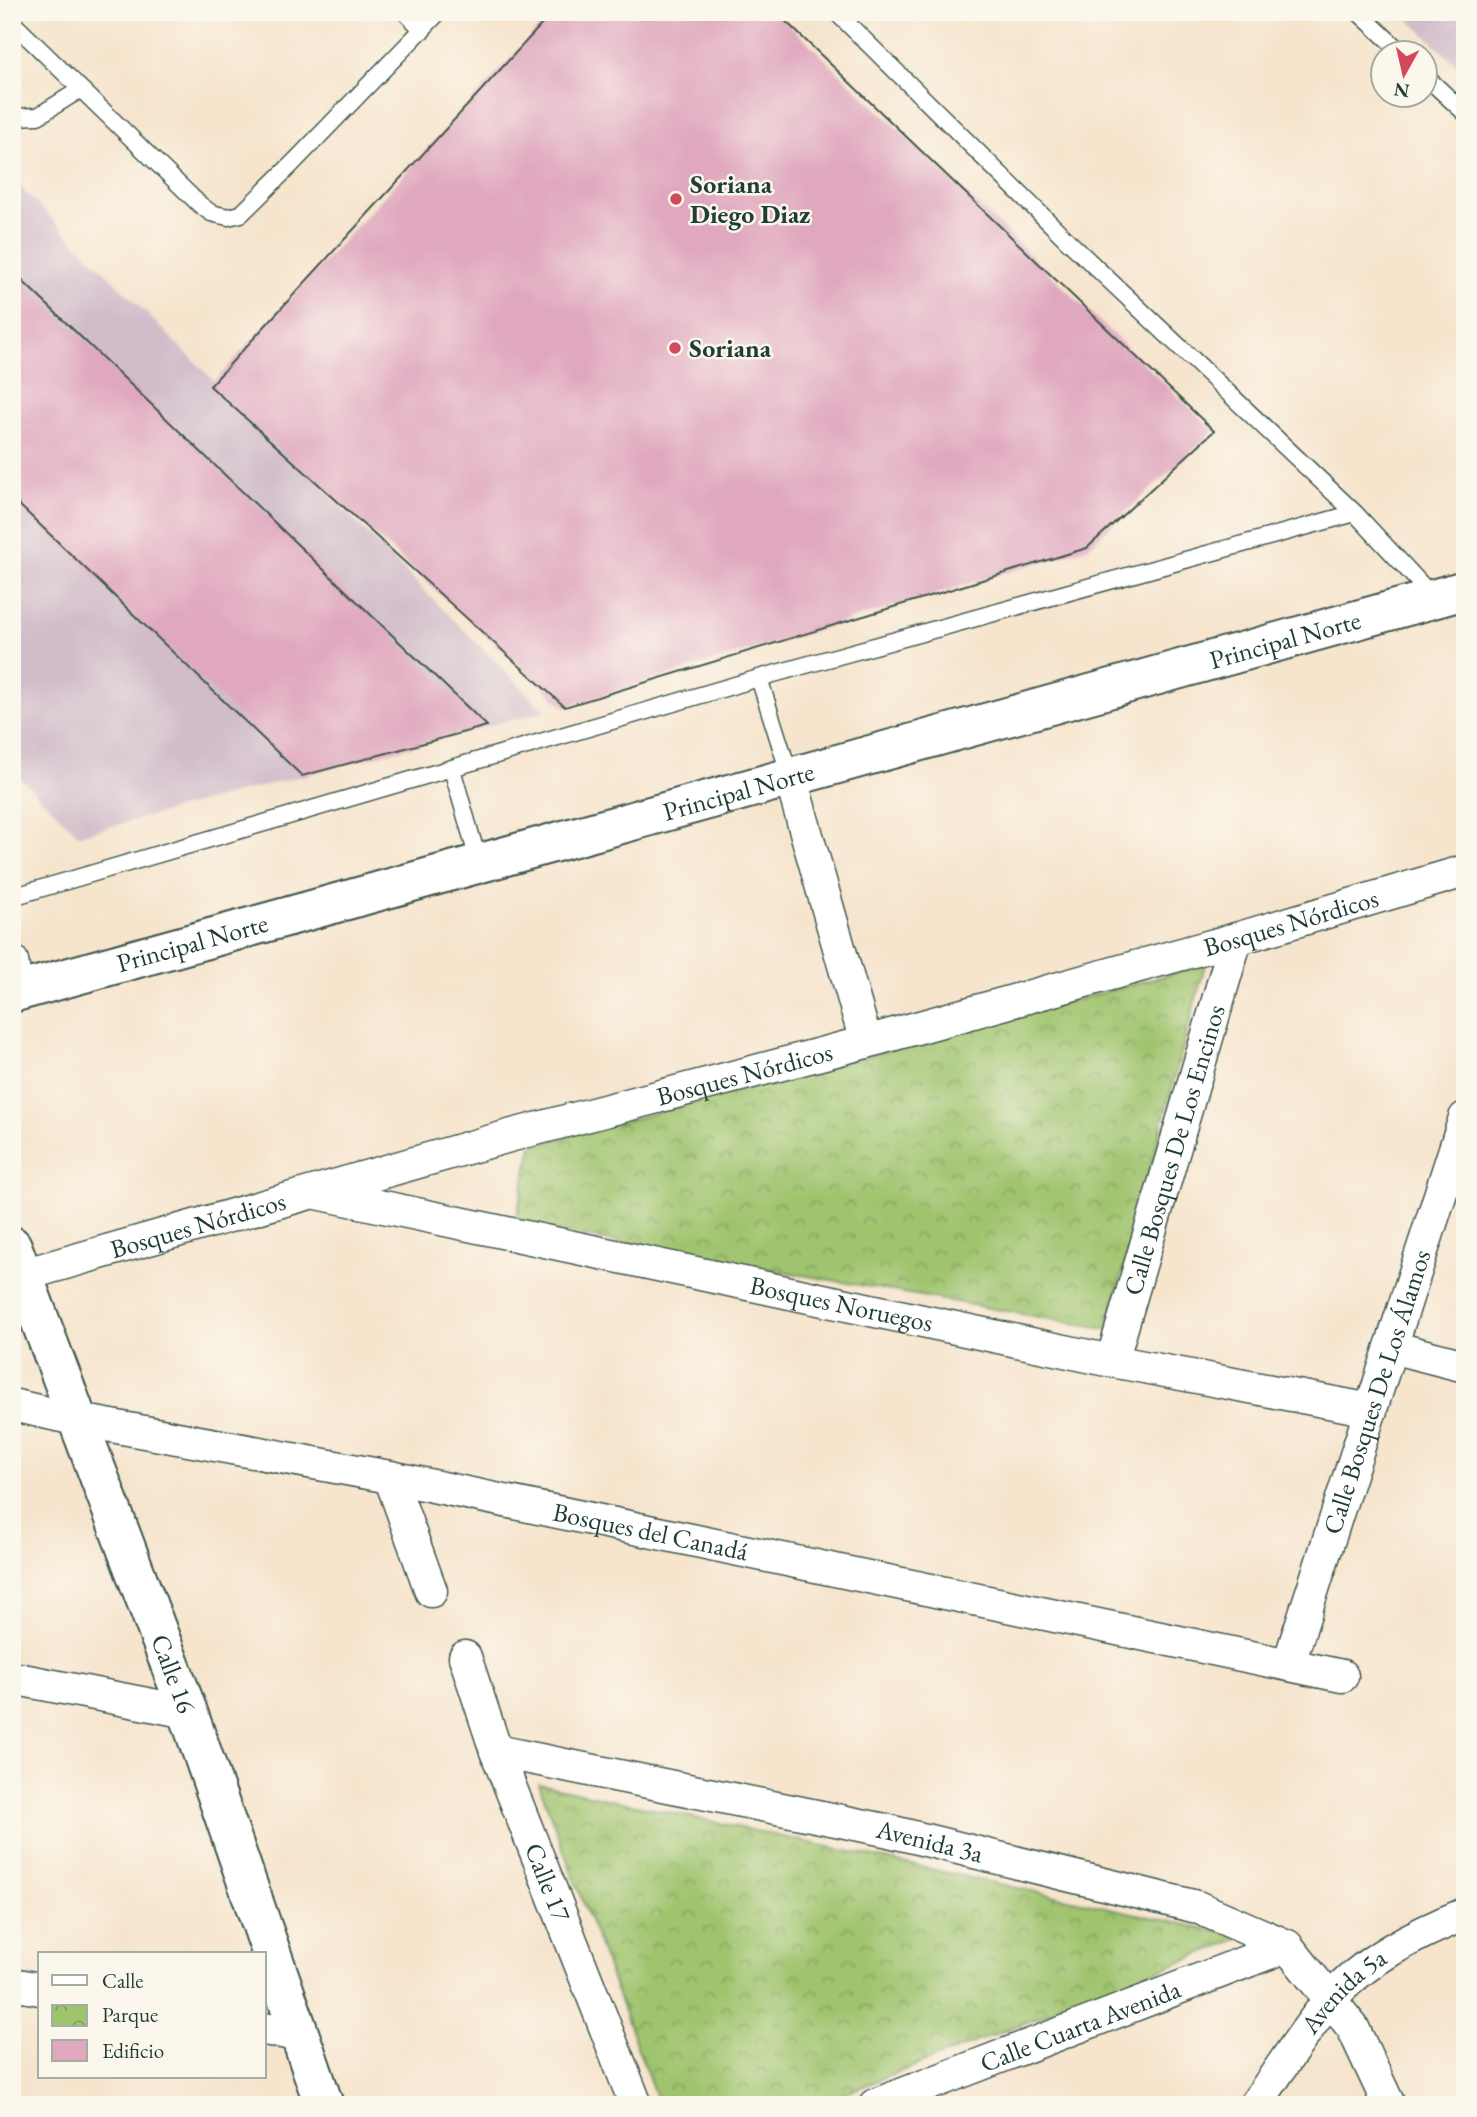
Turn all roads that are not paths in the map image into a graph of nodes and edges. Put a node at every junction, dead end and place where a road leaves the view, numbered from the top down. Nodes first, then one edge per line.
1 (405, 12) edge
2 (439, 12) edge
3 (836, 12) edge
4 (1358, 12) edge
5 (12, 22) edge
6 (423, 30) junction
7 (1386, 38) edge
8 (1438, 88) edge
9 (81, 89) junction
10 (1465, 113) edge
11 (12, 117) edge
12 (1355, 513) junction
13 (1449, 593) edge
14 (759, 678) junction
15 (452, 769) junction
16 (790, 776) junction
17 (479, 863) junction
18 (1465, 871) edge
19 (12, 897) edge
20 (1236, 939) junction
21 (14, 982) edge
22 (866, 1042) junction
23 (1465, 1118) edge
24 (312, 1192) junction
25 (17, 1260) edge
26 (1391, 1347) junction
27 (1112, 1361) junction
28 (1465, 1366) edge
29 (12, 1405) edge
30 (1371, 1410) junction
31 (79, 1420) junction
32 (390, 1477) junction
33 (431, 1591) dead end
34 (465, 1657) dead end
35 (1289, 1663) junction
36 (1342, 1676) dead end
37 (12, 1678) edge
38 (188, 1712) junction
39 (496, 1751) junction
40 (1465, 1914) edge
41 (1287, 1946) junction
42 (258, 1952) edge
43 (266, 1980) edge
44 (12, 1984) edge
45 (38, 1989) edge
46 (1331, 1999) junction
47 (281, 2032) edge
48 (324, 2105) edge
49 (636, 2105) edge
50 (875, 2105) edge
51 (1255, 2105) edge
52 (1389, 2105) edge

1 - 6 lane
2 - 6 lane
3 - 12 lane
4 - 7 lane
5 - 9 lane
6 - 9 lane
8 - 10 lane
9 - 11 lane
12 - 13 lane
12 - 14 lane
13 - 16 street, Principal Norte
14 - 15 lane
14 - 16 lane
15 - 17 lane
15 - 19 lane
16 - 17 street, Principal Norte
16 - 22 street
17 - 21 street, Principal Norte
18 - 20 street, Bosques Nórdicos
20 - 22 street, Bosques Nórdicos
20 - 27 street, Calle Bosques De Los Encinos
22 - 24 street, Bosques Nórdicos
23 - 26 street, Calle Bosques De Los Álamos
24 - 25 street, Bosques Nórdicos
24 - 27 street, Bosques Noruegos
25 - 31 street, Calle 16
26 - 28 street
26 - 30 street, Calle Bosques De Los Álamos
27 - 30 street, Bosques Noruegos
29 - 31 street, Bosques del Canadá
30 - 35 street, Calle Bosques De Los Álamos
31 - 32 street, Bosques del Canadá
31 - 38 street, Calle 16
32 - 33 street
32 - 35 street, Bosques del Canadá
34 - 39 street, Calle 17
35 - 36 street, Bosques del Canadá
37 - 38 street
38 - 42 street, Calle 16
39 - 41 street, Avenida 3a
39 - 49 street, Calle 17
40 - 46 street, Avenida 5a
41 - 46 street, Avenida 3a
41 - 50 street, Calle Cuarta Avenida
43 - 47 street, Calle 16
44 - 45 street
46 - 51 street, Avenida 5a
46 - 52 street, Avenida 3a
47 - 48 street, Calle 16

